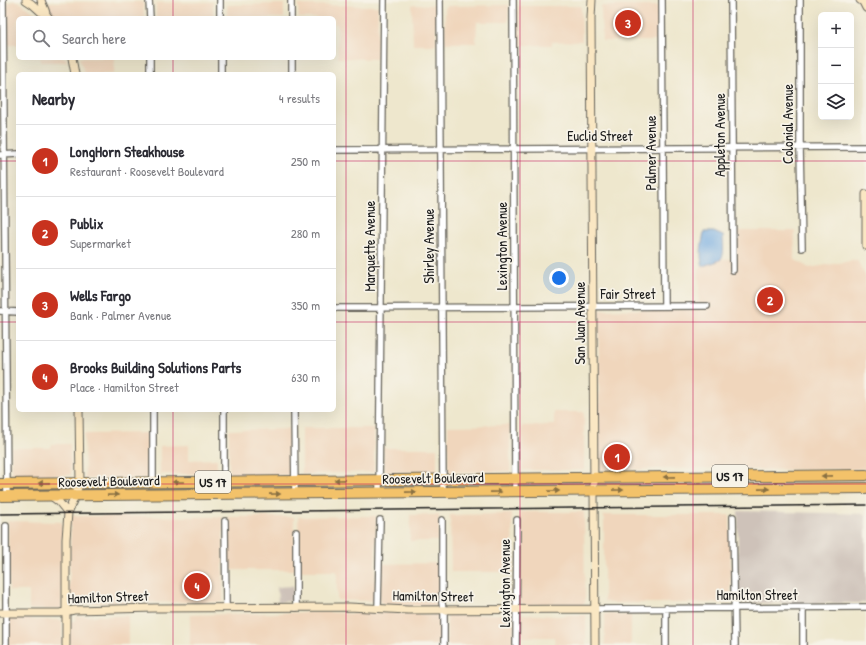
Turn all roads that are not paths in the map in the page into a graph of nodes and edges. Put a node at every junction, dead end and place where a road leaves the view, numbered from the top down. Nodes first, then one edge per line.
1 (3, 0) edge
2 (41, 0) edge
3 (150, 0) edge
4 (220, 0) edge
5 (291, 0) edge
6 (384, 0) edge
7 (440, 0) edge
8 (513, 0) edge
9 (592, 0) edge
10 (662, 0) edge
11 (731, 0) edge
12 (800, 0) edge
13 (29, 2) edge
14 (47, 16) edge
15 (150, 16) edge
16 (220, 16) edge
17 (291, 16) edge
18 (72, 60) edge
19 (150, 60) edge
20 (221, 60) edge
21 (292, 60) edge
22 (76, 72) edge
23 (150, 72) edge
24 (221, 72) edge
25 (292, 72) edge
26 (800, 147) junction
27 (866, 147) edge
28 (663, 148) junction
29 (732, 148) junction
30 (382, 149) junction
31 (514, 149) junction
32 (592, 149) junction
33 (336, 150) edge
34 (441, 150) junction
35 (2, 154) edge
36 (16, 154) edge
37 (866, 194) edge
38 (866, 246) edge
39 (802, 248) dead end
40 (733, 270) dead end
41 (593, 306) junction
42 (664, 306) junction
43 (707, 306) dead end
44 (381, 307) junction
45 (442, 307) junction
46 (515, 307) junction
47 (336, 308) edge
48 (3, 312) edge
49 (16, 312) edge
50 (79, 412) edge
51 (152, 412) edge
52 (224, 412) edge
53 (294, 412) edge
54 (866, 475) edge
55 (723, 476) junction
56 (594, 478) junction
57 (443, 479) junction
58 (516, 479) junction
59 (379, 480) junction
60 (295, 481) junction
61 (153, 482) junction
62 (224, 482) junction
63 (4, 483) edge
64 (80, 483) junction
65 (866, 484) edge
66 (853, 488) junction
67 (866, 488) edge
68 (669, 490) junction
69 (594, 491) junction
70 (443, 492) junction
71 (516, 492) junction
72 (379, 493) junction
73 (224, 494) junction
74 (296, 494) junction
75 (4, 496) edge
76 (50, 496) junction
77 (74, 496) junction
78 (68, 513) junction
79 (733, 517) dead end
80 (380, 520) dead end
81 (442, 520) dead end
82 (517, 520) dead end
83 (225, 522) dead end
84 (6, 526) dead end
85 (296, 532) dead end
86 (866, 607) edge
87 (226, 608) junction
88 (296, 608) junction
89 (378, 608) junction
90 (666, 608) junction
91 (734, 608) junction
92 (803, 608) junction
93 (517, 609) junction
94 (595, 609) junction
95 (443, 610) junction
96 (66, 611) junction
97 (3, 613) edge
98 (6, 645) edge
99 (66, 645) edge
100 (444, 645) edge
101 (516, 645) edge
102 (595, 645) edge
103 (666, 645) edge
104 (735, 645) edge
105 (803, 645) edge

1 - 35 street
2 - 13 street
2 - 14 street
3 - 15 street
4 - 16 street
5 - 17 street
6 - 30 street, Marquette Avenue
7 - 34 street, Shirley Avenue
8 - 31 street, Lexington Avenue
9 - 32 street, San Juan Avenue
10 - 28 street, Palmer Avenue
11 - 29 street, Appleton Avenue
12 - 26 street, Colonial Avenue
13 - 14 street
18 - 22 street
19 - 23 street
20 - 24 street
21 - 25 street
26 - 27 street, Euclid Street
26 - 29 street, Euclid Street
26 - 39 street, Colonial Avenue
28 - 29 street, Euclid Street
28 - 32 street, Euclid Street
28 - 42 street, Palmer Avenue
29 - 40 street, Appleton Avenue
30 - 33 street, Euclid Street
30 - 34 street, Euclid Street
30 - 44 street, Marquette Avenue
31 - 32 street, Euclid Street
31 - 34 street, Euclid Street
31 - 46 street, Lexington Avenue
32 - 41 street, San Juan Avenue
34 - 45 street, Shirley Avenue
35 - 36 street
35 - 48 street
37 - 38 street
41 - 42 street, Fair Street
41 - 46 street, Fair Street
41 - 56 street, San Juan Avenue
42 - 43 street, Fair Street
44 - 45 street, Fair Street
44 - 47 street, Fair Street
44 - 59 street, Marquette Avenue
45 - 46 street, Fair Street
45 - 57 street, Shirley Avenue
46 - 58 street, Lexington Avenue
48 - 49 street
48 - 63 street
50 - 64 street
51 - 61 street
52 - 62 street
53 - 60 street
54 -> 55 highway, Roosevelt Boulevard / US 17
55 -> 56 highway, Roosevelt Boulevard / US 17
55 - 68 highway
56 - 58 highway, Roosevelt Boulevard / US 17
56 - 69 street, San Juan Avenue
57 - 58 highway, Roosevelt Boulevard / US 17
57 - 59 highway, Roosevelt Boulevard / US 17
57 - 70 street, Shirley Avenue
58 - 71 street, Lexington Avenue
59 -> 60 highway, Roosevelt Boulevard / US 17
59 - 72 street, Marquette Avenue
60 - 62 highway, Roosevelt Boulevard / US 17
60 - 74 street
62 -> 61 highway, Roosevelt Boulevard / US 17
61 - 64 highway, Roosevelt Boulevard / US 17
62 - 73 street
64 -> 63 highway, Roosevelt Boulevard / US 17
63 - 75 street
64 - 77 street
65 - 66 highway
66 - 67 highway, Roosevelt Boulevard / US 17
68 -> 66 highway, Roosevelt Boulevard / US 17
69 -> 68 highway, Roosevelt Boulevard / US 17
71 -> 69 highway, Roosevelt Boulevard / US 17
69 - 94 street, San Juan Avenue
70 -> 71 highway, Roosevelt Boulevard / US 17
72 -> 70 highway, Roosevelt Boulevard / US 17
72 - 74 highway, Roosevelt Boulevard / US 17
73 -> 74 highway, Roosevelt Boulevard / US 17
77 -> 73 highway, Roosevelt Boulevard / US 17
75 - 76 highway, Roosevelt Boulevard / US 17
76 - 77 highway, Roosevelt Boulevard / US 17
76 - 78 street
77 - 78 street
78 - 96 street
79 - 91 street
80 - 89 street
81 - 95 street
82 - 93 street, Lexington Avenue
83 - 87 street
84 - 97 street
85 - 88 street
86 - 92 street, Hamilton Street
87 - 88 street, Hamilton Street
87 - 96 street, Hamilton Street
88 - 89 street, Hamilton Street
89 - 95 street, Hamilton Street
90 - 91 street, Hamilton Street
90 - 94 street, Hamilton Street
90 - 103 street
91 - 92 street, Hamilton Street
91 - 104 street
92 - 105 street
93 - 94 street, Hamilton Street
93 - 95 street, Hamilton Street
93 - 101 street, Lexington Avenue
94 - 102 street, San Juan Avenue
95 - 100 street
96 - 97 street, Hamilton Street
96 - 99 street
97 - 98 street

